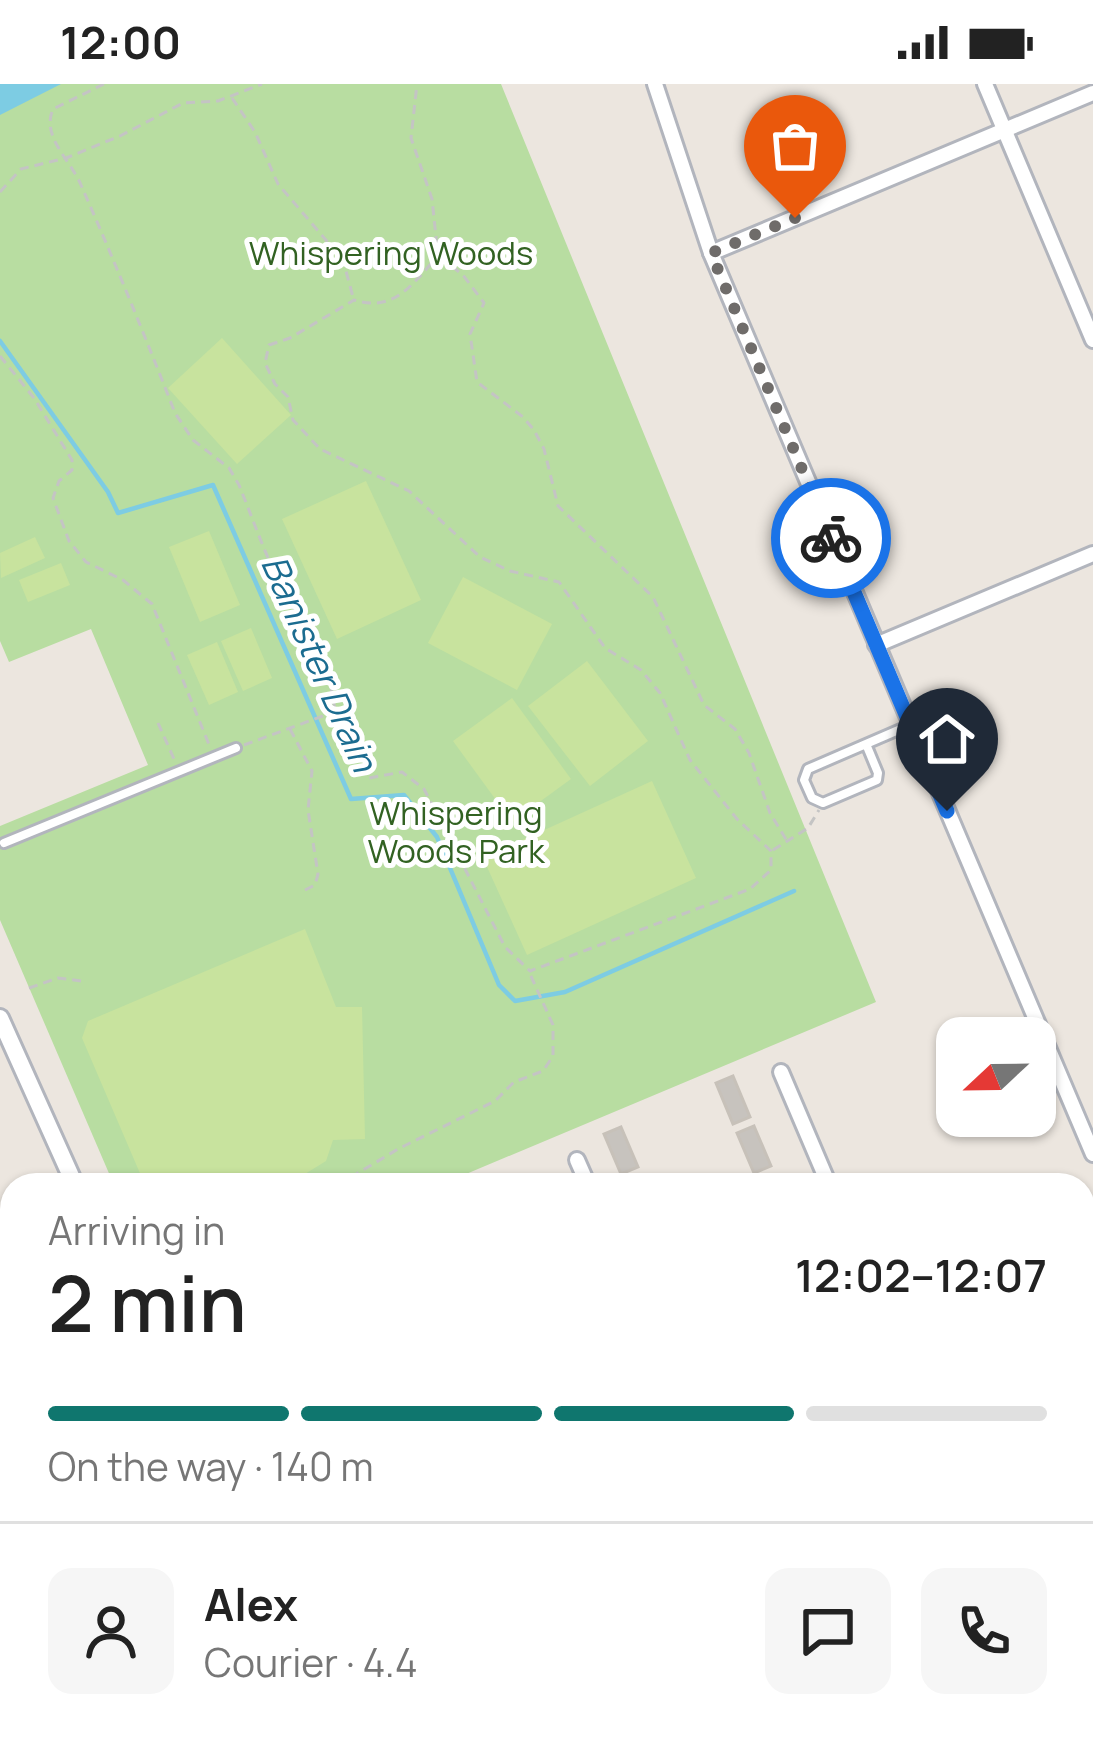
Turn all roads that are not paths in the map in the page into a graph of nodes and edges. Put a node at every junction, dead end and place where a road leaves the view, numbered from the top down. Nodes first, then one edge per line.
1 (655, 84) edge
2 (985, 84) edge
3 (1093, 93) edge
4 (1005, 131) junction
5 (711, 253) junction
6 (1093, 340) edge
7 (1093, 554) edge
8 (876, 646) junction
9 (910, 725) junction
10 (866, 744) junction
11 (236, 748) road end
12 (1, 844) edge
13 (0, 1018) edge
14 (781, 1072) dead end
15 (1093, 1154) edge
16 (577, 1160) dead end
17 (70, 1173) edge
18 (583, 1173) edge
19 (824, 1173) edge

1 - 5 street
2 - 4 street
3 - 4 street
4 - 5 street
4 - 6 street
5 - 8 street
7 - 8 street
8 - 9 street
9 - 10 lane
9 - 15 street
10 - 10 lane
11 - 12 lane
13 - 17 street
14 - 19 street
16 - 18 street

